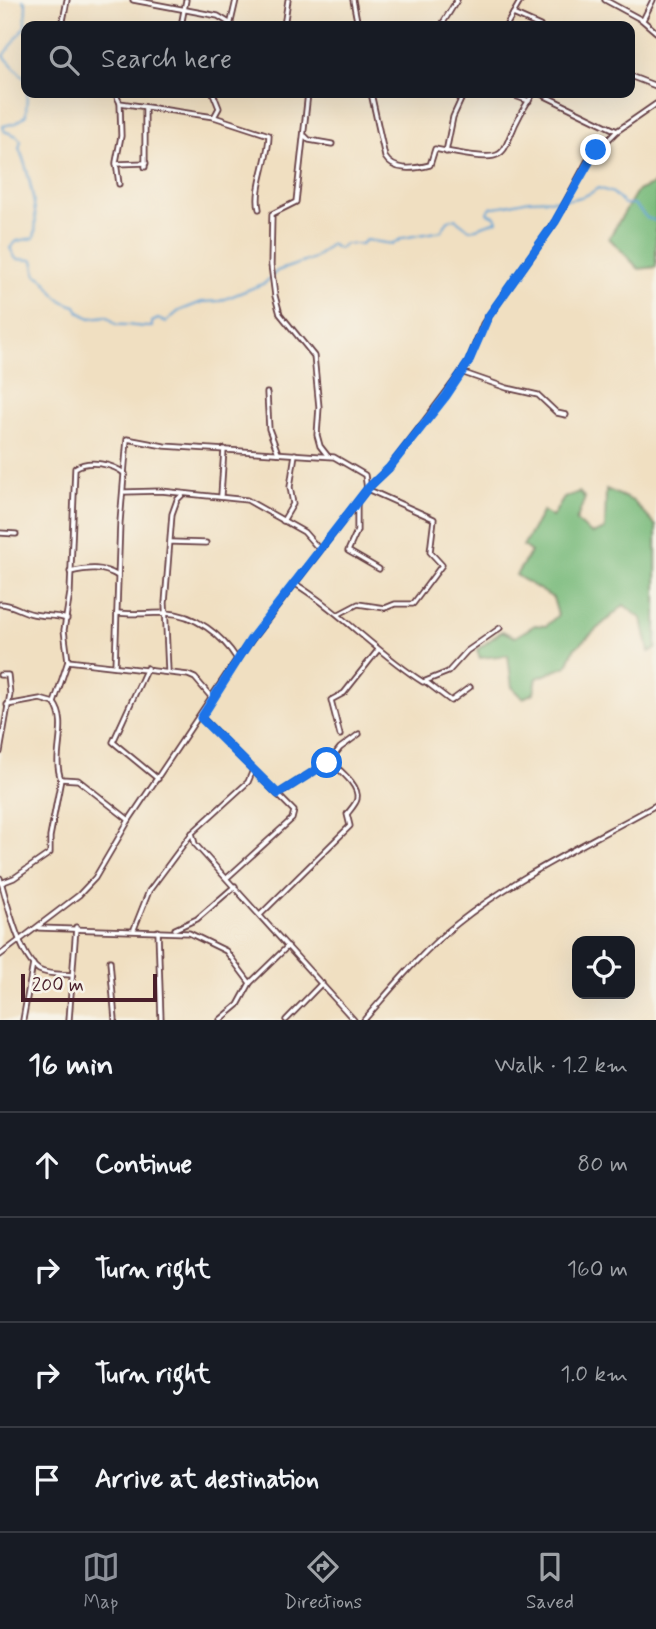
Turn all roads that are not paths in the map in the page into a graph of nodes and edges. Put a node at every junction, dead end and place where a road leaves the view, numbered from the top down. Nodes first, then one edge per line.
1 (67, 0) edge
2 (133, 0) edge
3 (186, 0) edge
4 (236, 0) edge
5 (288, 0) edge
6 (353, 0) edge
7 (457, 0) edge
8 (521, 0) edge
9 (605, 0) edge
10 (653, 0) edge
11 (184, 10) junction
12 (513, 14) junction
13 (642, 20) junction
14 (63, 21) edge
15 (181, 21) edge
16 (225, 21) edge
17 (231, 21) edge
18 (285, 21) edge
19 (357, 21) edge
20 (444, 21) edge
21 (509, 21) edge
22 (529, 21) edge
23 (656, 32) edge
24 (635, 78) edge
25 (656, 86) edge
26 (118, 98) edge
27 (215, 98) edge
28 (308, 98) edge
29 (372, 98) edge
30 (462, 98) edge
31 (521, 98) edge
32 (532, 98) edge
33 (548, 98) edge
34 (529, 101) junction
35 (120, 103) junction
36 (656, 104) edge
37 (145, 107) junction
38 (214, 117) junction
39 (617, 131) junction
40 (305, 136) junction
41 (332, 144) dead end
42 (446, 152) junction
43 (116, 164) junction
44 (119, 184) dead end
45 (259, 209) dead end
46 (461, 372) junction
47 (267, 393) dead end
48 (566, 415) dead end
49 (224, 449) junction
50 (278, 453) junction
51 (295, 454) junction
52 (328, 456) junction
53 (125, 474) junction
54 (367, 489) junction
55 (125, 492) junction
56 (184, 493) junction
57 (221, 495) junction
58 (356, 503) junction
59 (283, 521) junction
60 (0, 533) edge
61 (16, 534) dead end
62 (172, 542) junction
63 (206, 543) dead end
64 (319, 550) junction
65 (379, 569) dead end
66 (69, 572) junction
67 (118, 576) junction
68 (294, 583) junction
69 (0, 604) edge
70 (117, 613) junction
71 (166, 613) junction
72 (339, 614) junction
73 (67, 619) junction
74 (500, 628) dead end
75 (378, 650) junction
76 (237, 659) junction
77 (68, 661) junction
78 (115, 666) junction
79 (147, 668) junction
80 (168, 671) junction
81 (0, 675) edge
82 (426, 682) junction
83 (470, 687) dead end
84 (212, 699) junction
85 (54, 703) junction
86 (7, 705) junction
87 (201, 718) junction
88 (359, 734) dead end
89 (340, 735) dead end
90 (0, 752) edge
91 (330, 761) junction
92 (253, 770) junction
93 (61, 779) junction
94 (158, 779) junction
95 (278, 794) junction
96 (656, 805) edge
97 (129, 820) junction
98 (192, 833) junction
99 (228, 877) junction
100 (1, 880) edge
101 (235, 886) junction
102 (260, 915) junction
103 (37, 928) junction
104 (76, 928) junction
105 (134, 929) junction
106 (174, 930) junction
107 (158, 931) junction
108 (21, 940) junction
109 (288, 946) junction
110 (0, 955) edge
111 (110, 961) dead end
112 (33, 964) junction
113 (72, 975) junction
114 (250, 982) junction
115 (322, 984) junction
116 (23, 1020) edge
117 (69, 1020) edge
118 (115, 1020) edge
119 (161, 1020) edge
120 (220, 1020) edge
121 (286, 1020) edge
122 (354, 1020) edge
123 (364, 1020) edge

1 - 14 street
2 - 11 street
3 - 11 street
4 - 17 street
5 - 18 street
6 - 19 street
7 - 20 street
8 - 12 street
9 - 13 street
10 - 13 street
11 - 15 street
11 - 16 street
12 - 21 street
12 - 22 street
13 - 23 street
24 - 25 street
26 - 35 street
27 - 38 street
28 - 40 street
29 - 42 street
30 - 42 street
31 - 34 street
32 - 34 street
33 - 39 street
34 - 42 street
35 - 37 street
35 - 43 street
36 - 39 street
37 - 38 street
37 - 43 street
38 - 45 street
39 - 46 street
40 - 41 street
40 - 52 street
43 - 44 street
46 - 48 street
46 - 54 street
47 - 50 street
49 - 50 street
49 - 53 street
49 - 57 street
50 - 51 street
51 - 52 street
51 - 59 street
52 - 54 street
53 - 55 street
53 - 66 street
54 - 58 street
54 - 72 street
55 - 56 street
55 - 67 street
56 - 57 street
56 - 62 street
57 - 59 street
58 - 64 street
58 - 65 street
59 - 64 street
60 - 61 street
62 - 63 street
62 - 71 street
64 - 68 street
66 - 67 street
66 - 73 street
67 - 70 street
68 - 72 street
68 - 76 street
69 - 73 street
70 - 71 street
70 - 78 street
71 - 76 street
71 - 80 street
72 - 75 street
73 - 77 street
74 - 82 street
75 - 82 street
75 - 89 street
76 - 84 street
77 - 78 street
77 - 85 street
78 - 79 street
79 - 80 street
79 - 94 street
80 - 84 street
81 - 86 street
82 - 83 street
84 - 87 street
85 - 86 street
85 - 93 street
86 - 90 street
87 - 92 street
87 - 94 street
88 - 91 street
91 - 95 street
91 - 102 street
92 - 95 street
92 - 98 street
93 - 97 street
93 - 100 street
94 - 97 street
95 - 99 street
96 - 123 street
97 - 103 street
98 - 99 street
98 - 105 street
99 - 101 street
100 - 108 street
101 - 102 street
101 - 106 street
102 - 109 street
103 - 104 street
103 - 108 street
104 - 105 street
104 - 113 street
105 - 107 street
106 - 107 street
106 - 114 street
107 - 119 street
108 - 110 street
108 - 112 street
109 - 114 street
109 - 115 street
111 - 118 street
112 - 113 street
112 - 116 street
113 - 117 street
114 - 120 street
115 - 121 street
115 - 122 street

